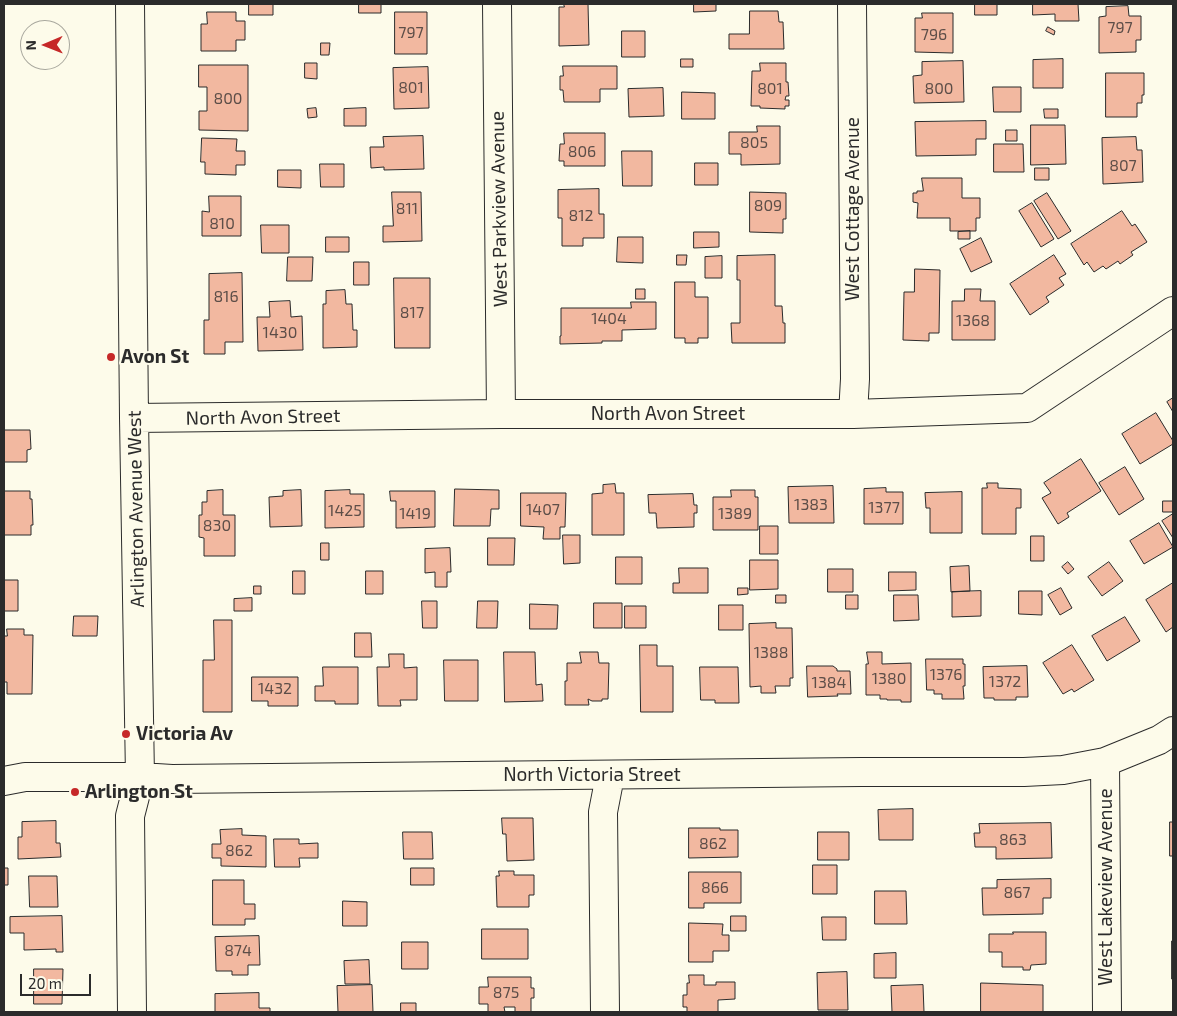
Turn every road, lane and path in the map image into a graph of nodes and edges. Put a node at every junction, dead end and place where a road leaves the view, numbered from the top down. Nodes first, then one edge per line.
1 (130, 4) edge
2 (496, 4) edge
3 (852, 4) edge
4 (1173, 311) edge
5 (501, 414) junction
6 (853, 414) junction
7 (134, 418) junction
8 (1173, 731) edge
9 (1105, 762) junction
10 (610, 776) junction
11 (140, 777) junction
12 (4, 781) edge
13 (132, 1012) edge
14 (605, 1012) edge
15 (1107, 1012) edge

1 - 7 street, Arlington Avenue West
2 - 5 street, West Parkview Avenue
3 - 6 street, West Cottage Avenue
4 - 6 street, North Avon Street
5 - 6 street, North Avon Street
5 - 7 street, North Avon Street
7 - 11 street, Arlington Avenue West
8 - 9 street, North Victoria Street
9 - 10 street, North Victoria Street
9 - 15 street, West Lakeview Avenue
10 - 11 street, North Victoria Street
10 - 14 street
11 - 12 street, North Victoria Street
11 - 13 street, Arlington Avenue West

